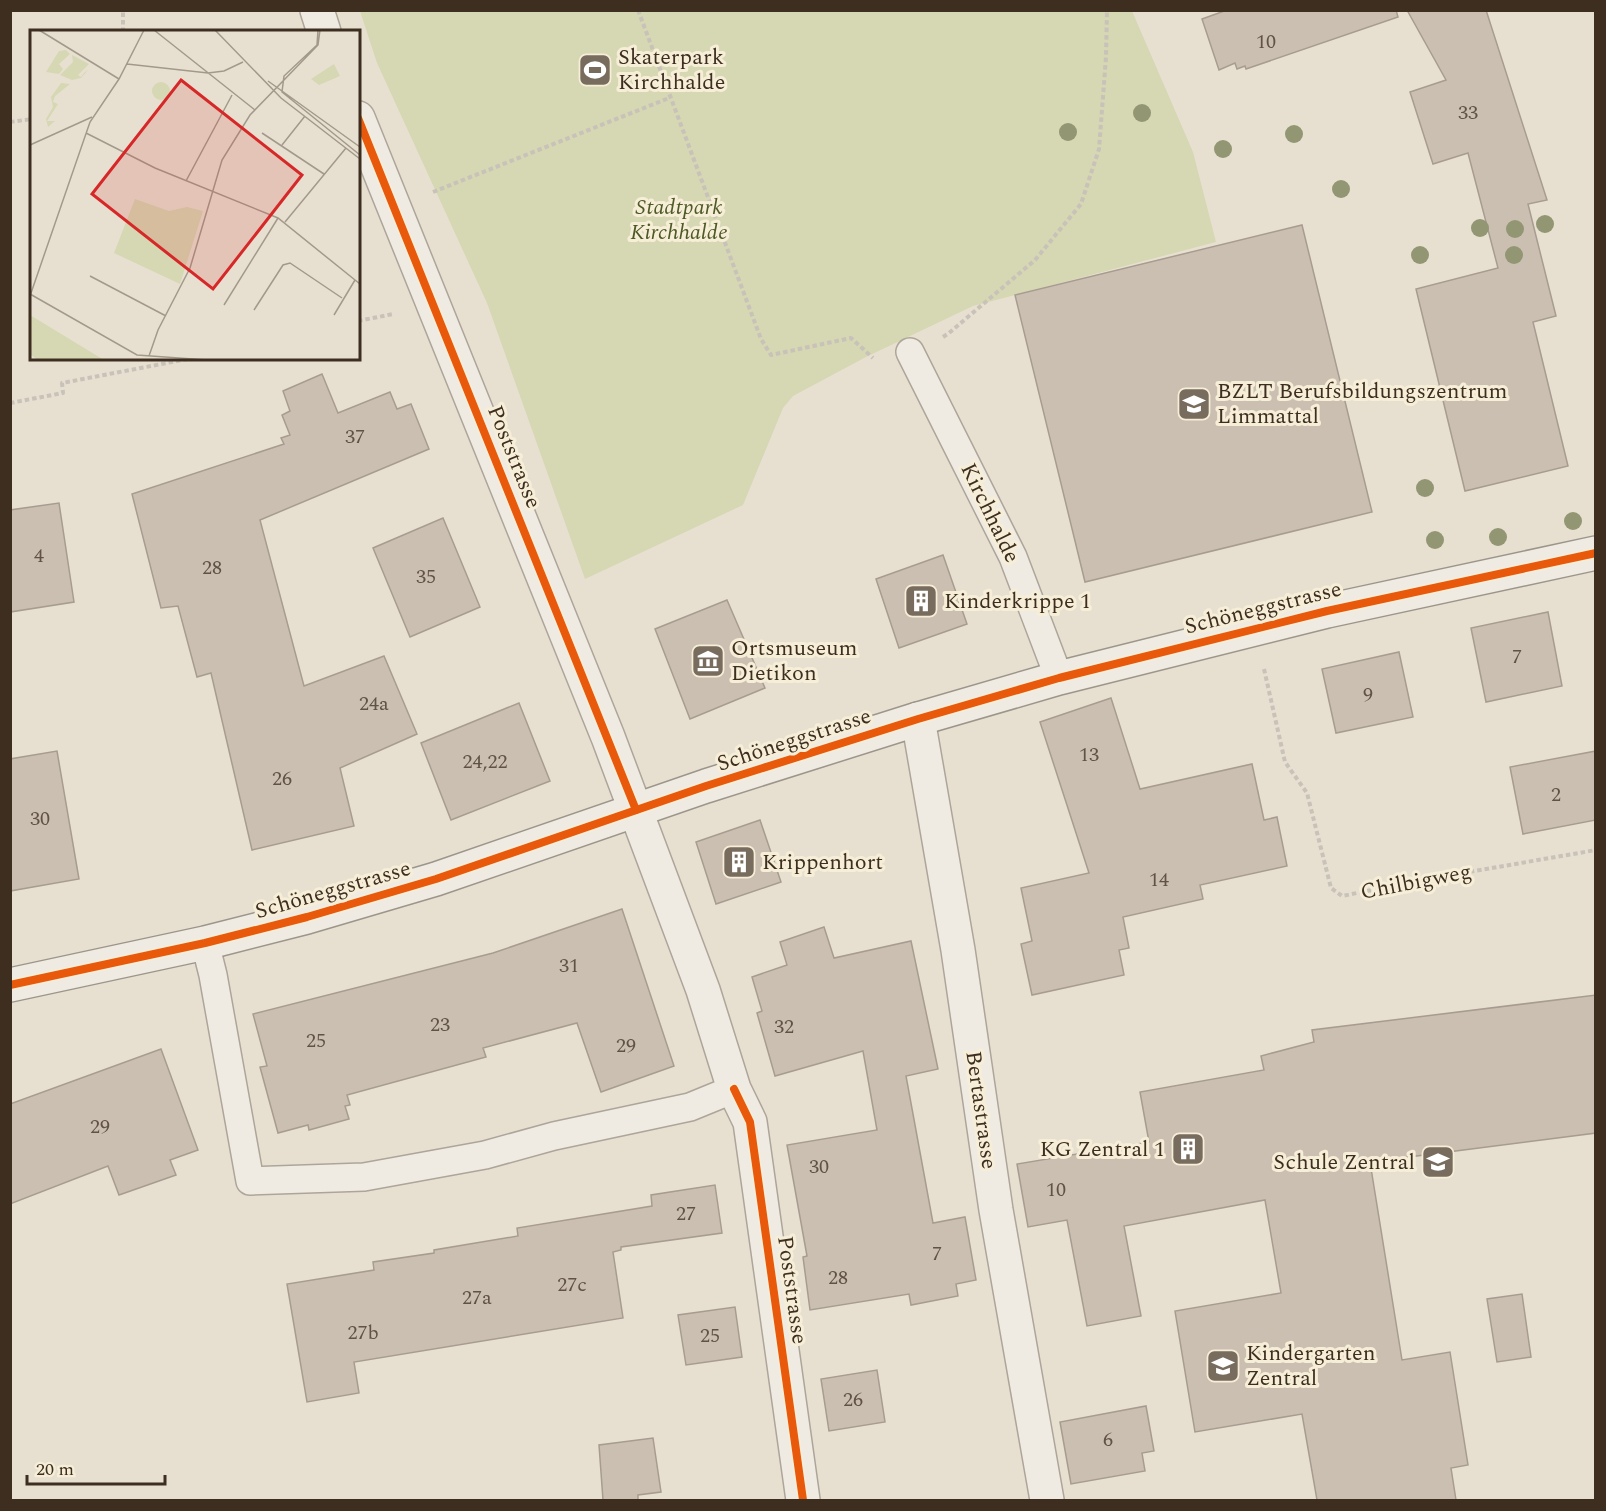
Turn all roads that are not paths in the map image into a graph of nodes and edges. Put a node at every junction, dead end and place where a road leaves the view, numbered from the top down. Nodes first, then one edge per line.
1 (317, 10) edge
2 (323, 30) edge
3 (360, 123) edge
4 (910, 352) road end
5 (1596, 553) edge
6 (1059, 678) junction
7 (918, 719) junction
8 (636, 810) junction
9 (205, 943) junction
10 (10, 985) edge
11 (734, 1089) junction
12 (803, 1500) edge
13 (1047, 1500) edge

1 - 2 street
3 - 8 street, Poststrasse
4 - 6 lane, Kirchhalde
5 - 6 street, Schöneggstrasse
6 - 7 street, Schöneggstrasse
7 - 8 street, Schöneggstrasse
7 - 13 street, Bertastrasse
8 - 9 street, Schöneggstrasse
8 - 11 street, Poststrasse
9 - 10 street, Schöneggstrasse
9 - 11 lane
11 - 12 street, Poststrasse

